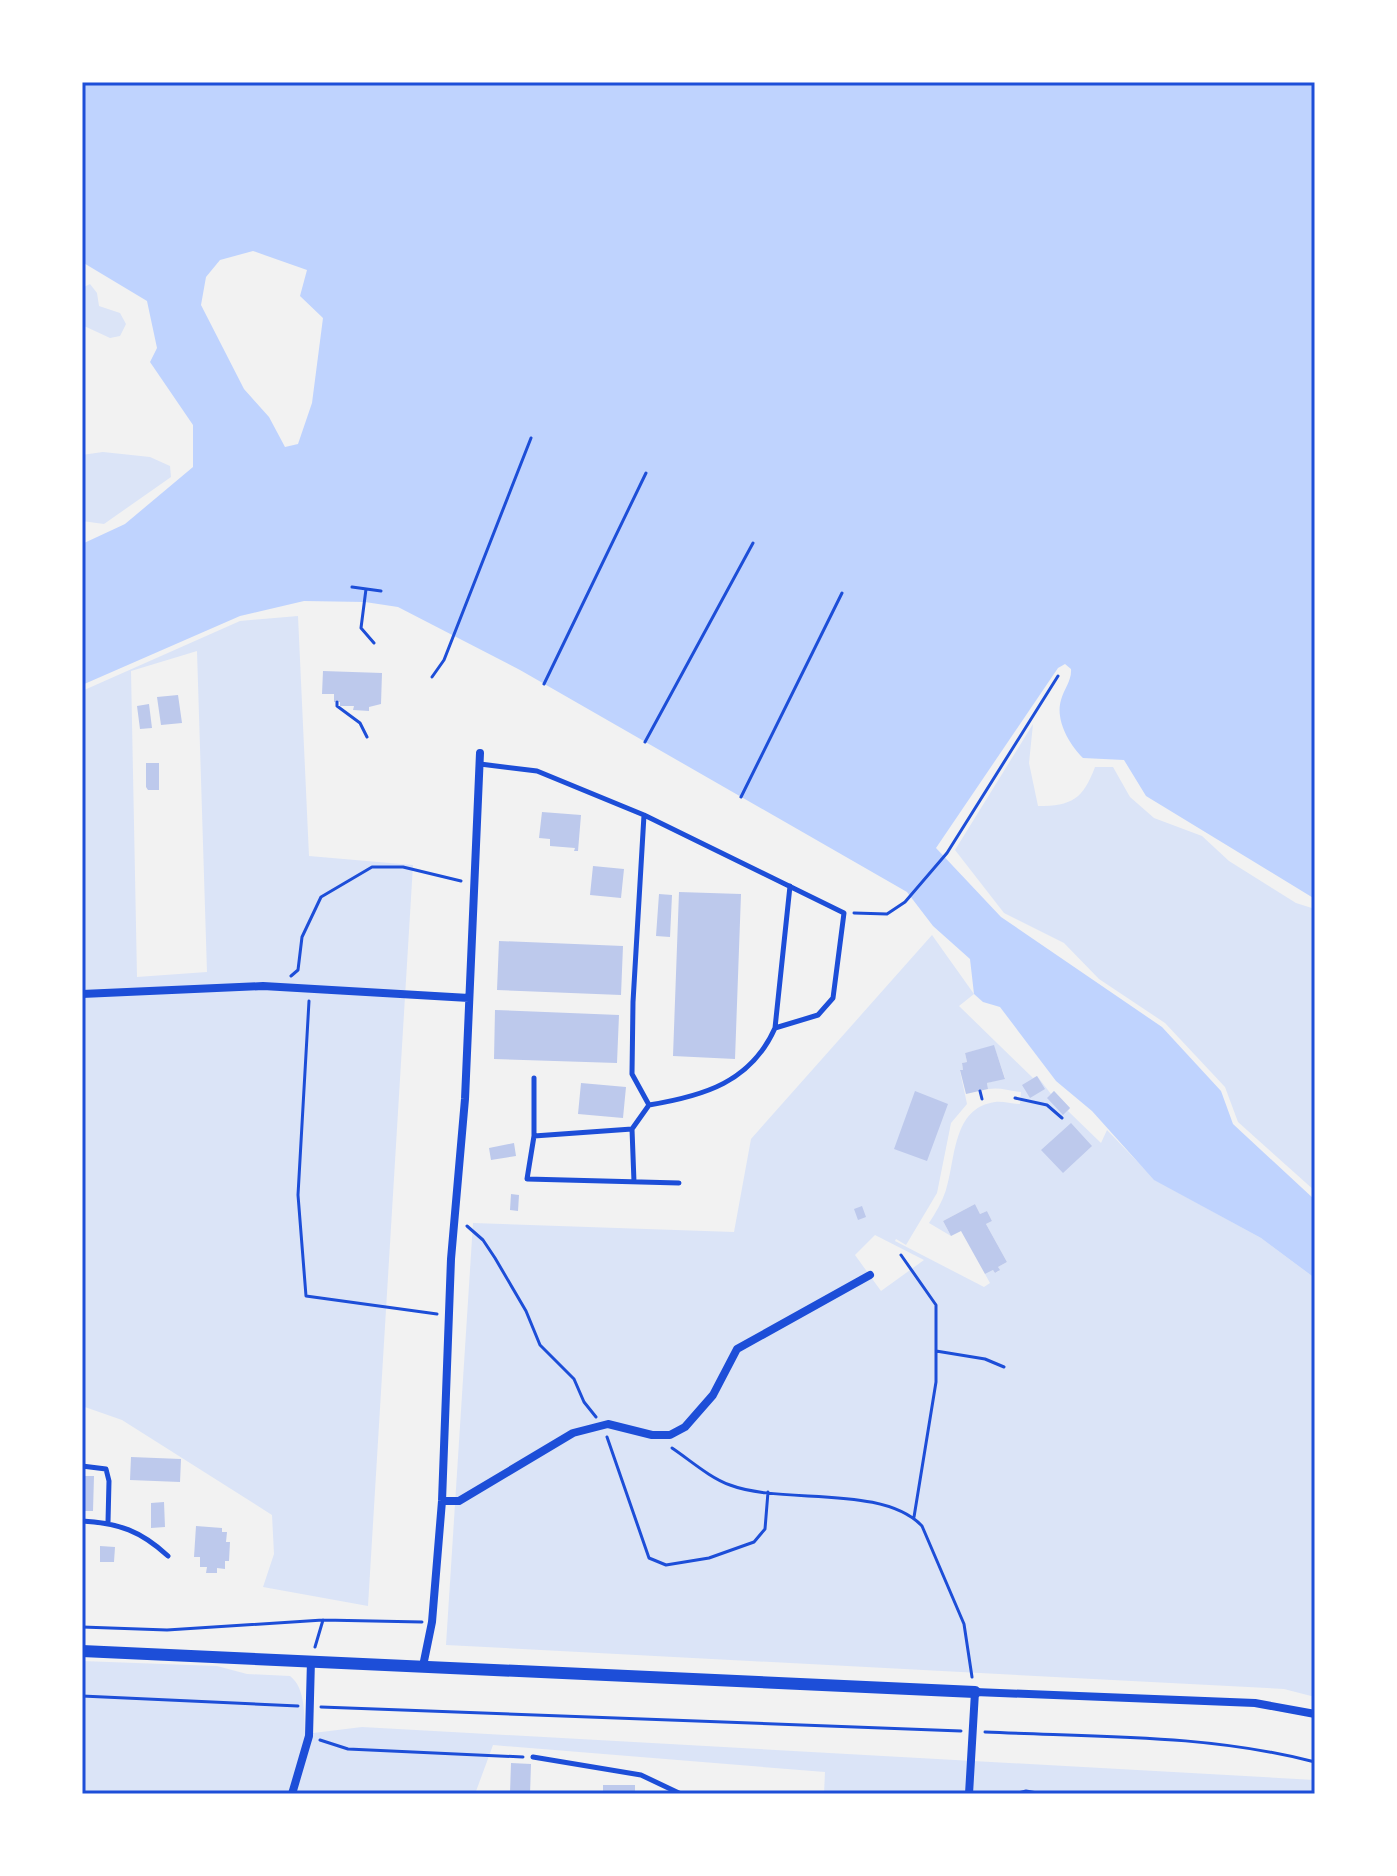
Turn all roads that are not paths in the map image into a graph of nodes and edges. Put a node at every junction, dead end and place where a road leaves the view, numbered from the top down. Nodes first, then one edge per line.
1 (480, 753) dead end
2 (479, 764) junction
3 (644, 815) junction
4 (790, 886) junction
5 (82, 994) edge
6 (469, 998) junction
7 (775, 1028) junction
8 (534, 1078) dead end
9 (649, 1105) junction
10 (632, 1129) junction
11 (534, 1136) junction
12 (634, 1182) junction
13 (679, 1183) dead end
14 (870, 1275) dead end
15 (82, 1466) edge
16 (442, 1501) junction
17 (82, 1521) edge
18 (108, 1522) junction
19 (168, 1556) dead end
20 (82, 1651) edge
21 (311, 1660) junction
22 (423, 1666) junction
23 (975, 1692) junction
24 (1315, 1714) edge
25 (533, 1757) road end
26 (292, 1794) edge
27 (681, 1794) edge
28 (969, 1794) edge

1 - 2 street
2 - 3 lane
2 - 6 street
3 - 4 lane
3 - 9 lane
4 - 7 lane
4 - 7 lane
5 - 6 street
6 - 16 street
7 - 9 lane
8 - 11 lane
9 - 10 lane
10 - 11 lane
10 - 12 lane
11 - 12 lane
12 - 13 lane
14 - 16 street
15 - 18 lane
16 - 22 street
17 - 18 lane
18 - 19 lane
20 - 21 street
21 - 22 street
21 - 26 street
22 - 23 street
23 - 24 street
23 - 28 street
25 - 27 lane

